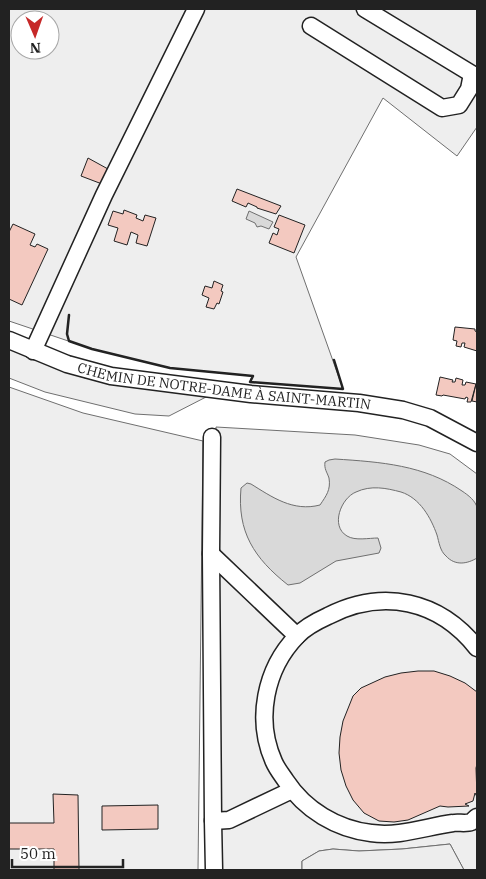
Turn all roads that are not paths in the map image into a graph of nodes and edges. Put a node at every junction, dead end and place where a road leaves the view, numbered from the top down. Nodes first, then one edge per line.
1 (196, 9) edge
2 (365, 9) edge
3 (312, 26) dead end
4 (9, 340) edge
5 (33, 351) junction
6 (442, 425) junction
7 (212, 437) dead end
8 (477, 443) edge
9 (477, 455) edge
10 (210, 554) junction
11 (297, 636) junction
12 (477, 648) edge
13 (292, 790) junction
14 (477, 817) edge
15 (213, 821) junction
16 (214, 870) edge

1 - 5 street
2 - 3 street
4 - 5 street, CHEMIN DE NOTRE-DAME À SAINT-MARTIN
5 - 6 street, CHEMIN DE NOTRE-DAME À SAINT-MARTIN
6 - 8 street, CHEMIN DE NOTRE-DAME À SAINT-MARTIN
6 - 9 street, CHEMIN DE NOTRE-DAME À SAINT-MARTIN
7 - 10 street
10 - 11 street
10 - 15 street
11 - 12 street
11 - 13 street
13 - 14 street
13 - 15 street
15 - 16 street

